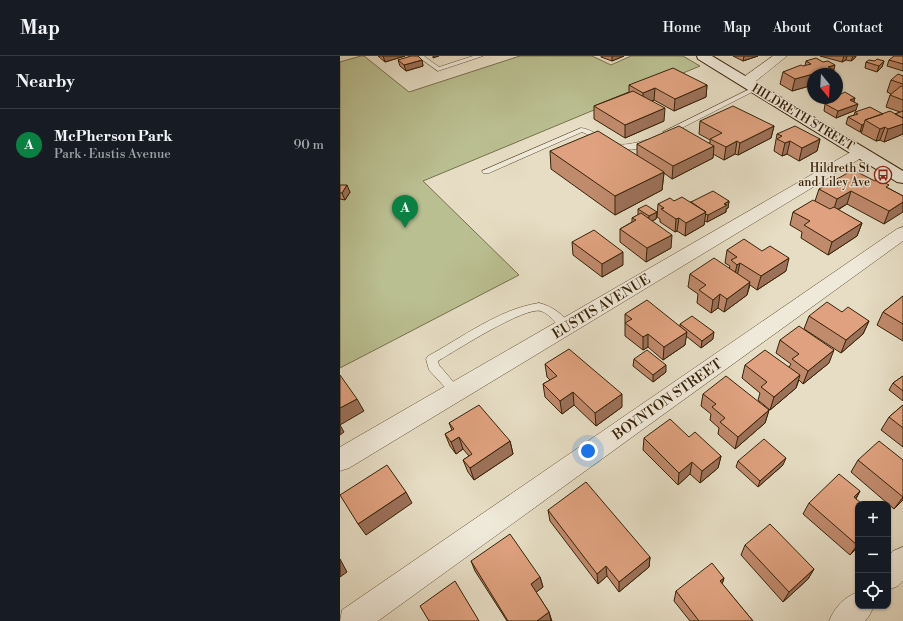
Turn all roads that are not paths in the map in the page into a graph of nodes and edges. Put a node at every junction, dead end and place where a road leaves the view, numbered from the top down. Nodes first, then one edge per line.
1 (420, 56) edge
2 (480, 56) edge
3 (703, 56) edge
4 (781, 56) edge
5 (751, 85) junction
6 (861, 152) junction
7 (486, 171) dead end
8 (901, 174) edge
9 (903, 233) edge
10 (566, 327) junction
11 (456, 392) junction
12 (340, 460) edge
13 (903, 561) edge
14 (891, 573) edge
15 (856, 609) edge
16 (353, 621) edge
17 (844, 621) edge

1 - 2 lane
3 - 5 street, HILDRETH STREET
4 - 5 street
5 - 6 street, HILDRETH STREET
5 - 7 lane
6 - 8 street, HILDRETH STREET
6 - 10 street, EUSTIS AVENUE
9 - 16 street, BOYNTON STREET
10 - 11 street, EUSTIS AVENUE
10 - 11 lane
11 - 12 street, EUSTIS AVENUE
13 - 14 street
15 - 17 street

